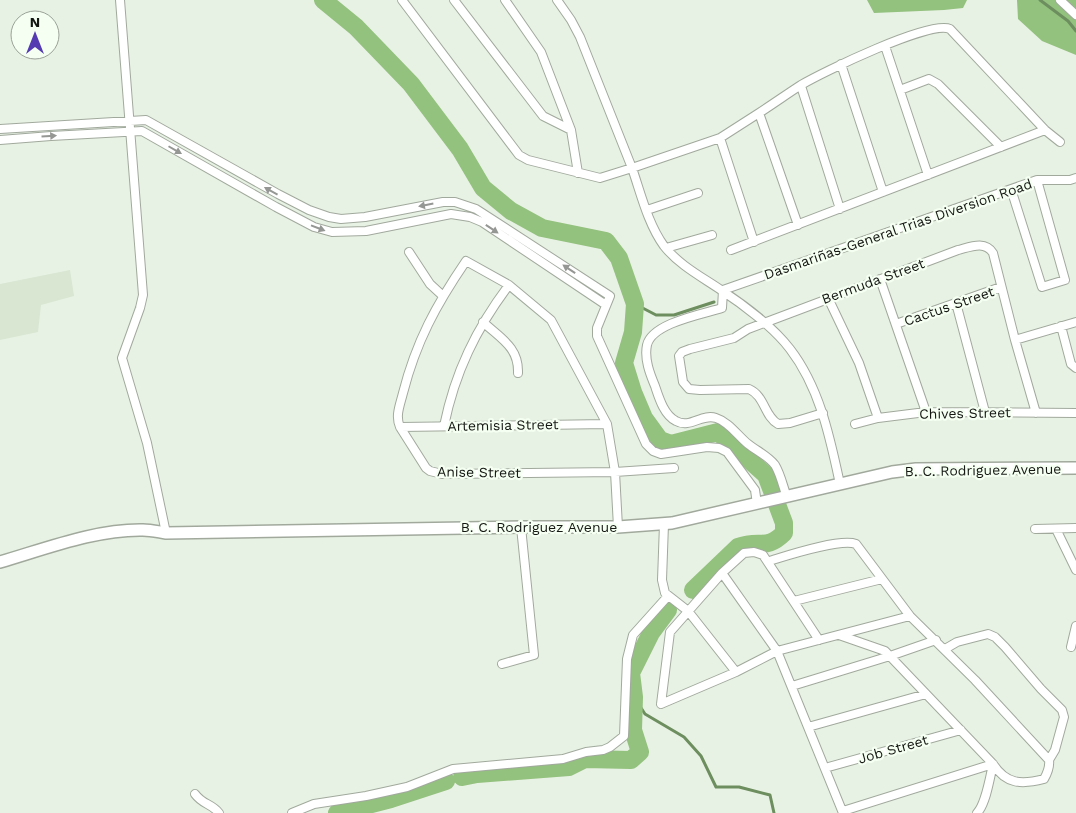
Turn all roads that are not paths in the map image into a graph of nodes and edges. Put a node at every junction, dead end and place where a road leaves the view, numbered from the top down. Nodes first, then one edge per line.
1 (120, 0) edge
2 (402, 0) edge
3 (454, 0) edge
4 (505, 0) edge
5 (557, 0) edge
6 (1060, 0) edge
7 (1076, 15) edge
8 (886, 46) junction
9 (841, 64) junction
10 (801, 86) junction
11 (900, 90) junction
12 (760, 113) junction
13 (130, 121) junction
14 (0, 129) edge
15 (572, 130) junction
16 (1045, 130) junction
17 (131, 132) junction
18 (720, 138) junction
19 (0, 140) edge
20 (1060, 142) dead end
21 (1001, 147) junction
22 (632, 168) junction
23 (578, 173) junction
24 (928, 175) junction
25 (1076, 178) edge
26 (1037, 180) junction
27 (1011, 189) junction
28 (883, 192) junction
29 (698, 193) dead end
30 (840, 209) junction
31 (647, 210) junction
32 (798, 225) junction
33 (712, 235) dead end
34 (754, 242) junction
35 (666, 248) junction
36 (730, 250) dead end
37 (409, 252) dead end
38 (880, 279) junction
39 (509, 284) junction
40 (1002, 287) junction
41 (723, 290) junction
42 (443, 296) junction
43 (828, 298) junction
44 (956, 303) junction
45 (606, 305) junction
46 (483, 322) junction
47 (764, 322) junction
48 (1076, 322) edge
49 (896, 324) junction
50 (1061, 326) junction
51 (1015, 340) junction
52 (1076, 368) edge
53 (518, 373) dead end
54 (926, 412) junction
55 (985, 412) junction
56 (822, 413) junction
57 (1036, 413) junction
58 (1076, 413) edge
59 (878, 418) junction
60 (607, 424) junction
61 (855, 424) dead end
62 (444, 426) junction
63 (400, 427) junction
64 (674, 468) dead end
65 (1076, 468) edge
66 (615, 472) junction
67 (840, 484) junction
68 (785, 498) junction
69 (759, 504) junction
70 (664, 524) junction
71 (521, 527) junction
72 (618, 527) junction
73 (1076, 528) edge
74 (1035, 529) dead end
75 (1056, 529) junction
76 (166, 534) junction
77 (768, 561) junction
78 (0, 562) edge
79 (1076, 570) edge
80 (722, 573) junction
81 (882, 579) junction
82 (668, 596) junction
83 (794, 601) junction
84 (688, 611) junction
85 (910, 616) junction
86 (1076, 626) edge
87 (839, 635) junction
88 (819, 640) junction
89 (936, 640) junction
90 (1071, 647) dead end
91 (945, 649) junction
92 (778, 651) junction
93 (890, 656) junction
94 (502, 664) dead end
95 (736, 672) junction
96 (792, 686) junction
97 (926, 694) junction
98 (808, 727) junction
99 (961, 730) junction
100 (1049, 760) junction
101 (993, 764) junction
102 (825, 768) junction
103 (195, 794) dead end
104 (843, 812) edge
105 (219, 813) edge
106 (292, 813) edge
107 (977, 813) edge

1 - 13 street
2 - 23 street
3 - 15 street
4 - 15 street
5 - 22 street
6 - 7 street
8 - 9 street
8 - 11 street
8 - 16 street
9 - 10 street
9 - 28 street
10 - 12 street
10 - 30 street
11 - 21 street
11 - 24 street
12 - 18 street
12 - 32 street
13 - 14 street
13 - 17 street
45 -> 13 street
15 - 23 street
16 - 20 street
16 - 21 street
19 -> 17 street
17 -> 45 street
17 - 76 street
18 - 22 street
18 - 34 street
21 - 24 street
22 - 23 street
22 - 31 street
24 - 28 street
25 - 26 street, Dasmariñas-General Trias Diversion Road
26 - 27 street, Dasmariñas-General Trias Diversion Road
26 - 27 street
27 - 41 street, Dasmariñas-General Trias Diversion Road
28 - 30 street
29 - 31 street
30 - 32 street
31 - 35 street
32 - 34 street
33 - 35 street
34 - 36 street
35 - 41 street
37 - 42 street
38 - 40 street, Bermuda Street
38 - 43 street, Bermuda Street
38 - 49 street
39 - 42 street
39 - 46 street
39 - 60 street
40 - 44 street, Cactus Street
40 - 51 street
41 - 47 street
41 - 68 street
42 - 63 street
43 - 47 street, Bermuda Street
43 - 59 street
44 - 49 street, Cactus Street
44 - 55 street
45 - 69 street
46 - 53 street
46 - 62 street
47 - 56 street
47 - 56 street, Bermuda Street
48 - 50 street
49 - 54 street
50 - 51 street
50 - 52 street
51 - 57 street
54 - 55 street, Chives Street
54 - 59 street, Chives Street
55 - 57 street, Chives Street
56 - 67 street
57 - 58 street, Chives Street
59 - 61 street, Chives Street
60 - 62 street, Artemisia Street
60 - 66 street
62 - 63 street, Artemisia Street
63 - 66 street, Anise Street
64 - 66 street, Anise Street
65 - 67 street, B. C. Rodriguez Avenue
66 - 72 street
67 - 68 street, B. C. Rodriguez Avenue
68 - 69 street, B. C. Rodriguez Avenue
69 - 70 street, B. C. Rodriguez Avenue
70 - 72 street, B. C. Rodriguez Avenue
70 - 82 street
71 - 72 street, B. C. Rodriguez Avenue
71 - 76 street, B. C. Rodriguez Avenue
71 - 94 street
73 - 75 street
74 - 75 street
75 - 79 street
76 - 78 street, B. C. Rodriguez Avenue
77 - 80 street
77 - 81 street
77 - 83 street
80 - 84 street
80 - 92 street
81 - 83 street
81 - 85 street
82 - 84 street
82 - 106 street
83 - 88 street
84 - 95 street
84 - 95 street
85 - 87 street
85 - 89 street
86 - 90 street
87 - 88 street
87 - 93 street
88 - 92 street
89 - 91 street
89 - 93 street
91 - 100 street
91 - 100 street
92 - 95 street
92 - 96 street
93 - 96 street
93 - 97 street
96 - 98 street
97 - 98 street
97 - 99 street
98 - 102 street
99 - 101 street
99 - 102 street, Job Street
100 - 101 street
101 - 104 street
101 - 107 street
102 - 104 street
103 - 105 street

